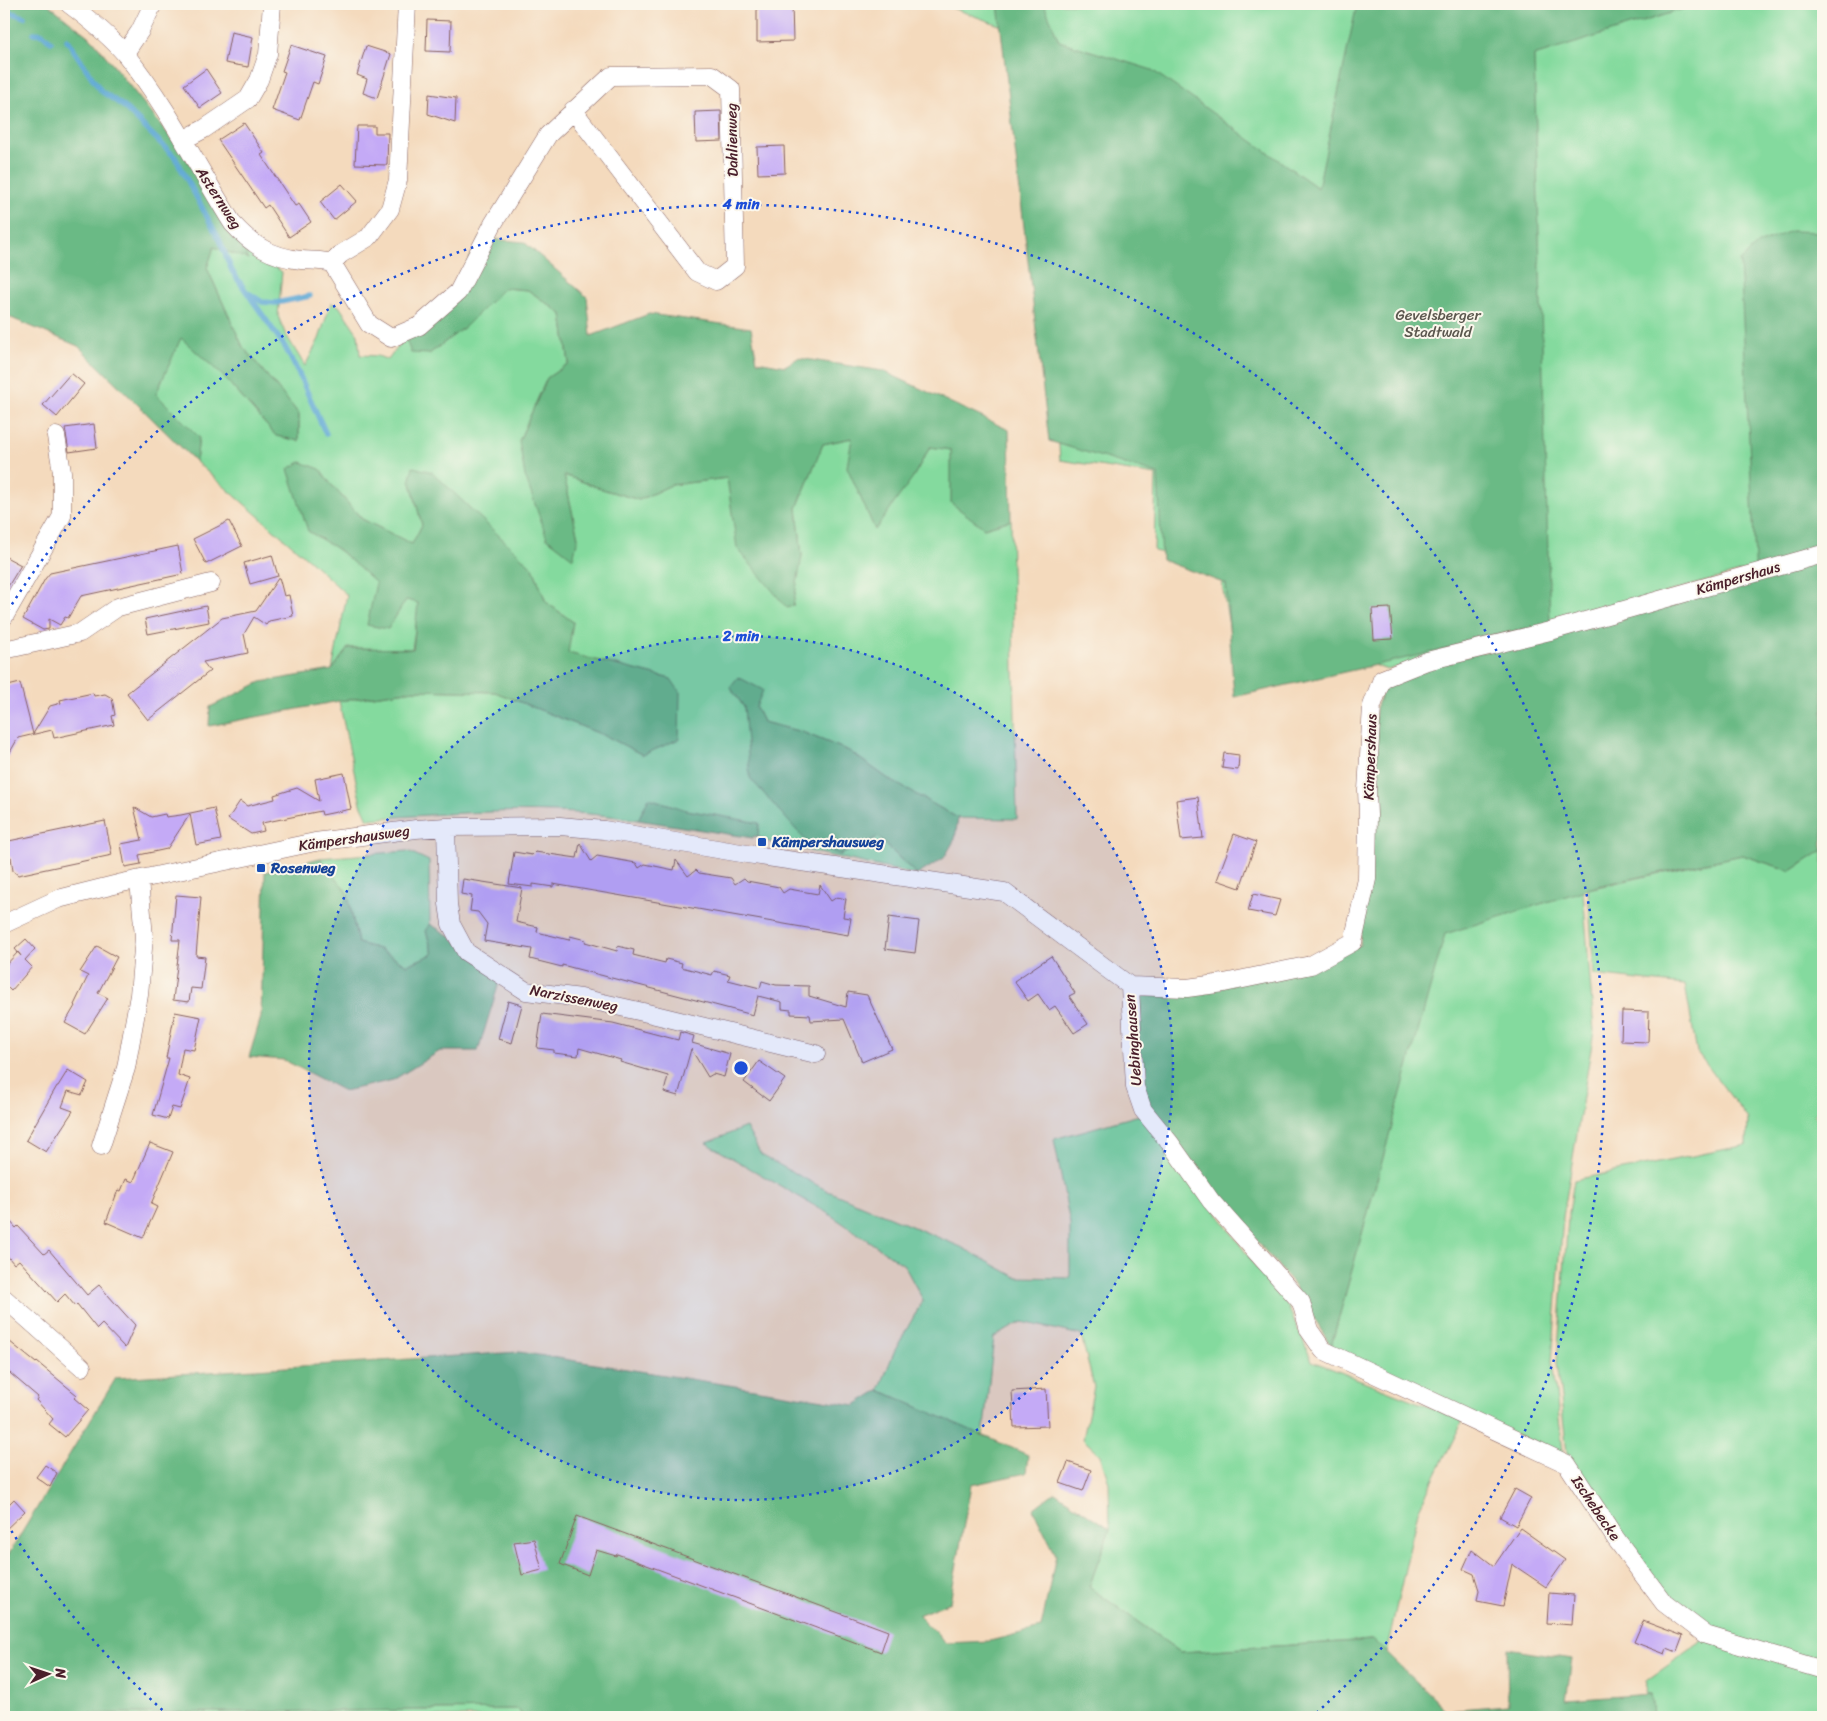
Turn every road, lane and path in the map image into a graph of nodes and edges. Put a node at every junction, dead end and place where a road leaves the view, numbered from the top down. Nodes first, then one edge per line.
1 (69, 4) edge
2 (153, 4) edge
3 (272, 4) edge
4 (407, 4) edge
5 (125, 54) junction
6 (573, 110) junction
7 (183, 140) junction
8 (332, 262) junction
9 (56, 436) dead end
10 (1823, 554) edge
11 (211, 583) dead end
12 (4, 617) edge
13 (4, 650) edge
14 (446, 827) junction
15 (139, 880) junction
16 (4, 924) edge
17 (1130, 986) junction
18 (816, 1054) dead end
19 (101, 1146) dead end
20 (4, 1298) edge
21 (1323, 1350) joint
22 (82, 1367) dead end
23 (1823, 1670) edge

1 - 5 street, Asternweg
2 - 5 street
3 - 7 street
4 - 8 street
5 - 7 street, Asternweg
6 - 6 street, Dahlienweg
6 - 8 street, Dahlienweg
7 - 8 street, Asternweg
9 - 12 street
10 - 17 street, Kämpershaus
11 - 13 street
14 - 15 street, Kämpershausweg
14 - 17 street, Kämpershausweg
14 - 18 street, Narzissenweg
15 - 16 street, Kämpershausweg
15 - 19 street
17 - 21 street, Uebinghausen
20 - 22 street
21 - 23 street, Ischebecke

